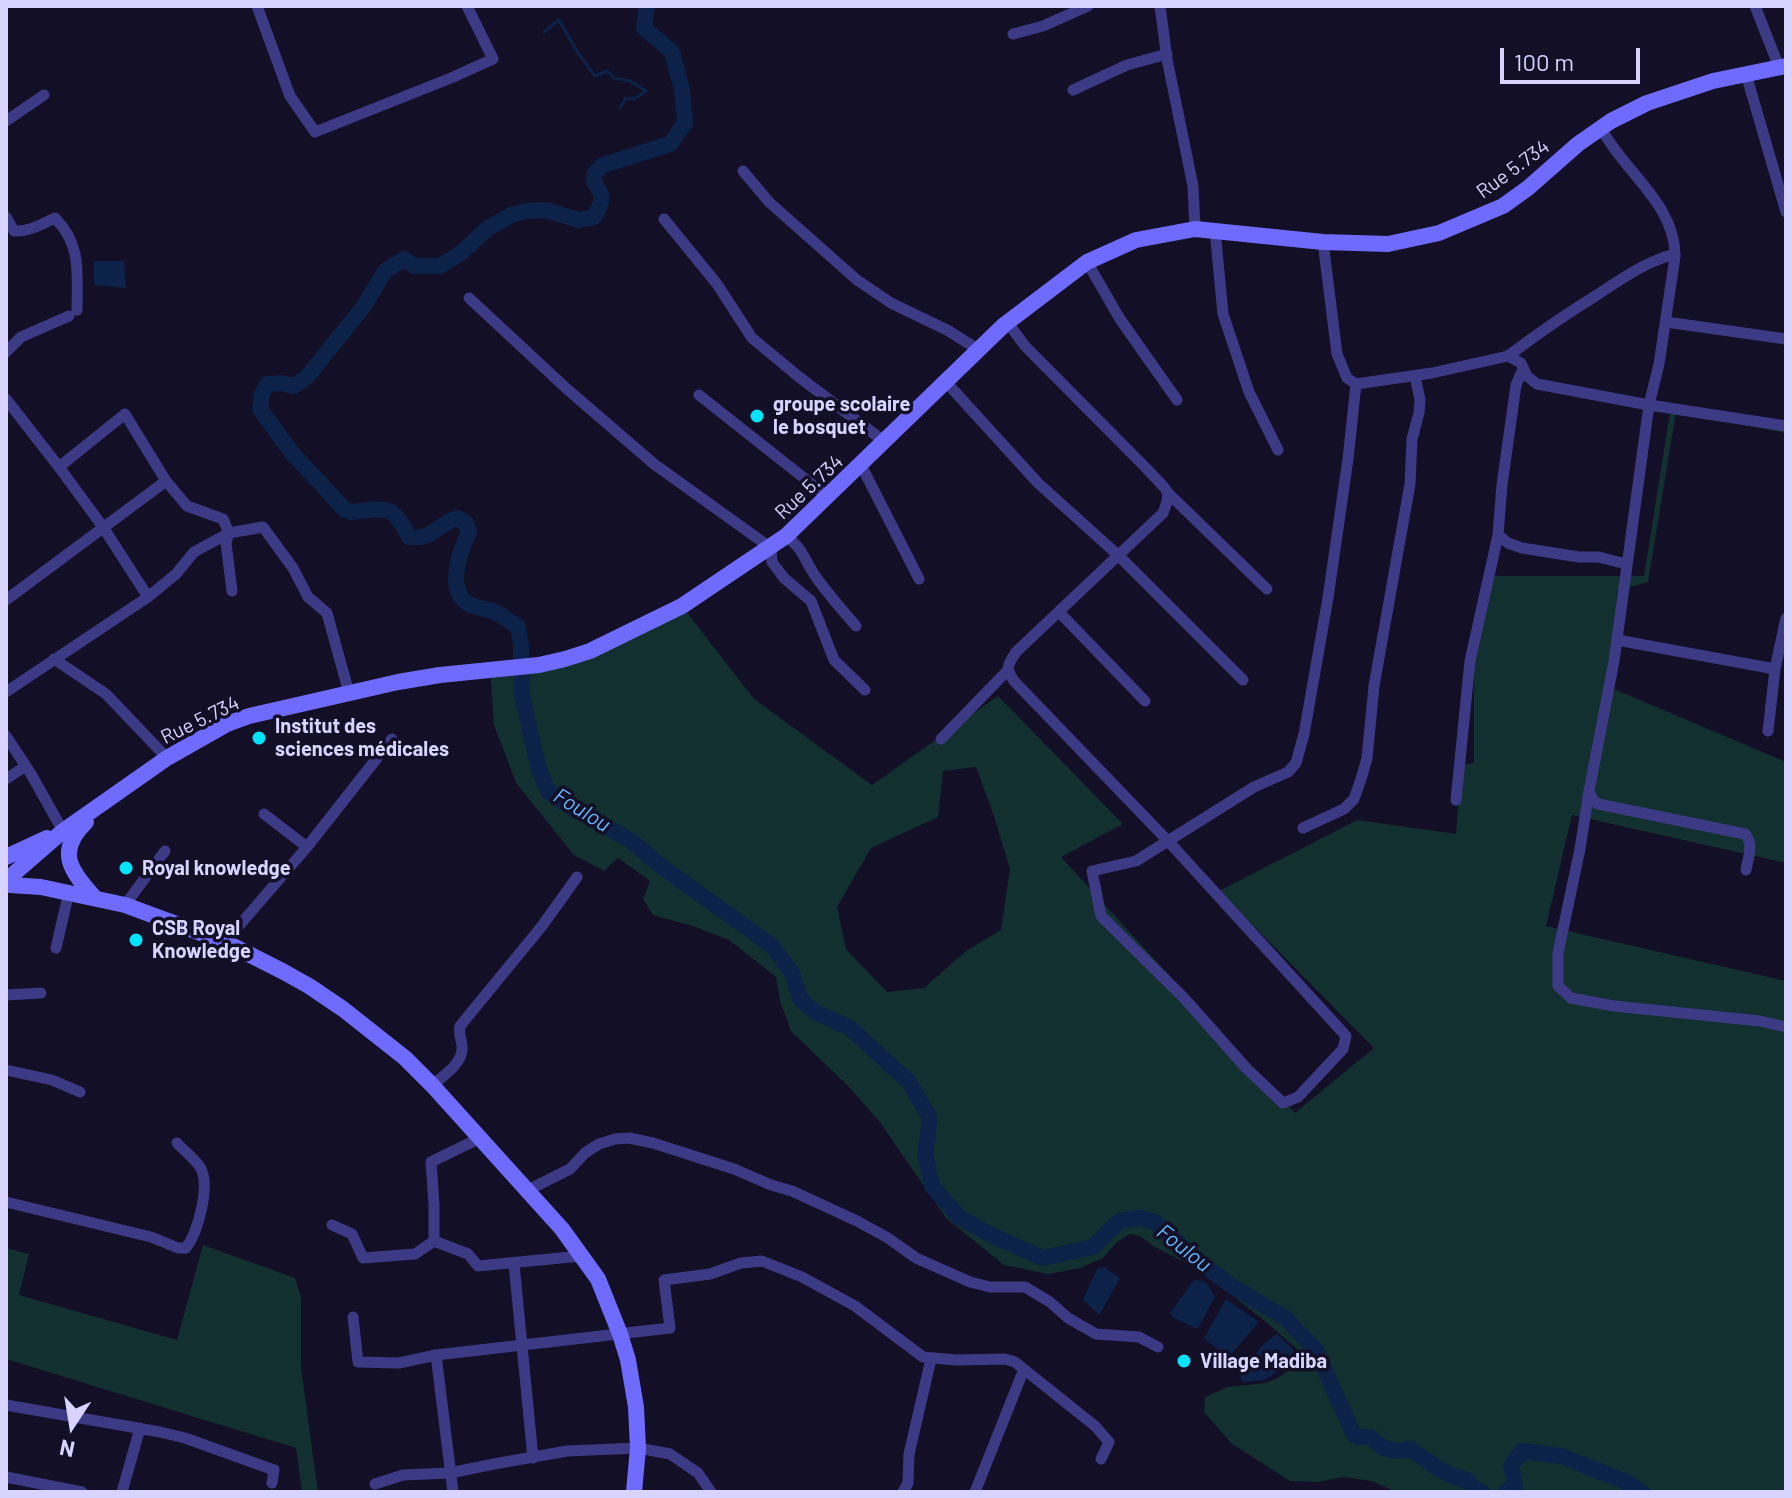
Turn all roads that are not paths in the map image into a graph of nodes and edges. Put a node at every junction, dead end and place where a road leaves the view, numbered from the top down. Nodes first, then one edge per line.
1 (257, 6) edge
2 (467, 6) edge
3 (1088, 6) edge
4 (1160, 6) edge
5 (1755, 6) edge
6 (1013, 34) dead end
7 (1167, 54) junction
8 (1782, 66) edge
9 (1746, 74) junction
10 (1073, 90) dead end
11 (44, 95) dead end
12 (6, 121) edge
13 (1601, 128) junction
14 (743, 171) dead end
15 (1786, 212) edge
16 (6, 217) edge
17 (664, 219) dead end
18 (1195, 229) junction
19 (1215, 230) junction
20 (1323, 242) junction
21 (1675, 254) junction
22 (1087, 262) junction
23 (469, 298) dead end
24 (1666, 322) junction
25 (1008, 323) junction
26 (1786, 339) edge
27 (979, 350) junction
28 (6, 352) edge
29 (1508, 356) junction
30 (1523, 369) junction
31 (1415, 376) junction
32 (946, 382) junction
33 (1356, 384) junction
34 (699, 395) dead end
35 (6, 399) edge
36 (1177, 400) dead end
37 (1649, 405) junction
38 (1786, 426) edge
39 (885, 442) junction
40 (1278, 450) dead end
41 (861, 465) junction
42 (59, 467) junction
43 (166, 481) junction
44 (1168, 493) junction
45 (828, 497) junction
46 (103, 527) junction
47 (229, 533) junction
48 (1498, 535) junction
49 (786, 536) junction
50 (771, 548) junction
51 (1119, 556) junction
52 (1626, 564) junction
53 (919, 579) dead end
54 (1267, 589) dead end
55 (232, 591) dead end
56 (148, 597) junction
57 (6, 600) edge
58 (1059, 612) junction
59 (1786, 618) edge
60 (856, 626) dead end
61 (1617, 640) junction
62 (54, 659) junction
63 (1775, 669) junction
64 (1007, 671) junction
65 (1243, 680) dead end
66 (865, 690) dead end
67 (6, 692) edge
68 (349, 693) junction
69 (1145, 701) dead end
70 (1768, 731) dead end
71 (6, 736) edge
72 (392, 739) dead end
73 (941, 739) dead end
74 (167, 758) junction
75 (26, 766) junction
76 (6, 779) edge
77 (122, 790) junction
78 (1589, 791) junction
79 (1456, 800) dead end
80 (264, 814) dead end
81 (1303, 828) dead end
82 (63, 831) junction
83 (1168, 841) junction
84 (307, 847) junction
85 (165, 851) dead end
86 (6, 857) edge
87 (1746, 870) dead end
88 (577, 877) dead end
89 (8, 884) edge
90 (68, 896) junction
91 (90, 897) junction
92 (125, 905) junction
93 (225, 942) junction
94 (56, 948) dead end
95 (41, 993) dead end
96 (6, 995) edge
97 (1786, 1027) edge
98 (6, 1070) edge
99 (432, 1085) junction
100 (80, 1092) dead end
101 (480, 1138) junction
102 (177, 1143) dead end
103 (528, 1190) junction
104 (6, 1202) edge
105 (332, 1225) dead end
106 (434, 1241) junction
107 (581, 1256) junction
108 (514, 1264) junction
109 (353, 1317) dead end
110 (620, 1334) junction
111 (523, 1344) junction
112 (1158, 1347) dead end
113 (436, 1355) junction
114 (931, 1359) junction
115 (1024, 1369) junction
116 (6, 1405) edge
117 (140, 1428) junction
118 (638, 1448) junction
119 (533, 1458) junction
120 (1101, 1459) dead end
121 (450, 1473) junction
122 (6, 1477) edge
123 (272, 1483) dead end
124 (375, 1484) dead end
125 (82, 1492) edge
126 (122, 1492) edge
127 (453, 1492) edge
128 (634, 1492) edge
129 (711, 1492) edge
130 (903, 1492) edge
131 (975, 1492) edge

1 - 2 street
3 - 6 street
4 - 7 street
5 - 8 street
7 - 10 street
7 - 18 street
8 - 9 street, Rue 5.734
9 - 13 street, Rue 5.734
9 - 15 street
11 - 12 street
13 - 20 street, Rue 5.734
13 - 21 street
14 - 27 street
16 - 28 street
17 - 39 street
18 - 19 street, Rue 5.734
18 - 22 street, Rue 5.734
19 - 20 street, Rue 5.734
19 - 40 street
20 - 33 street
21 - 24 street
21 - 29 street
22 - 25 street, Rue 5.734
22 - 36 street
23 - 50 street
24 - 26 street
24 - 37 street
25 - 27 street, Rue 5.734
25 - 44 street
27 - 32 street, Rue 5.734
29 - 30 street
29 - 31 street
30 - 37 street
30 - 48 street
31 - 33 street
31 - 81 street
32 - 39 street, Rue 5.734
32 - 51 street
33 - 83 street
34 - 45 street
35 - 42 street
37 - 38 street
37 - 52 street
39 - 41 street, Rue 5.734
41 - 45 street, Rue 5.734
41 - 53 street
42 - 43 street
42 - 46 street
43 - 46 street
43 - 47 street
44 - 51 street
44 - 54 street
45 - 49 street, Rue 5.734
46 - 56 street
46 - 57 street
47 - 55 street
47 - 56 street
47 - 68 street
48 - 52 street
48 - 79 street
49 - 50 street, Rue 5.734
49 - 60 street
50 - 66 street
50 - 68 street, Rue 5.734
51 - 58 street
51 - 65 street
52 - 61 street
56 - 62 street
58 - 64 street
58 - 69 street
59 - 63 street
61 - 63 street
61 - 78 street
62 - 67 street
62 - 74 street
63 - 70 street
64 - 73 street
64 - 83 street
68 - 74 street, Rue 5.734
71 - 75 street
72 - 84 street
74 - 77 street, Rue 5.734
75 - 76 street
75 - 82 street
77 - 82 street, Rue 5.734
77 - 91 street
78 - 87 street
78 - 97 street
80 - 84 street
82 - 86 street
82 - 89 street, Rue 5.734
83 - 83 street
84 - 93 street
85 - 92 street
88 - 99 street
89 - 90 street
89 - 91 street
90 - 91 street
90 - 94 street
91 - 92 street
92 - 93 street
93 - 99 street
95 - 96 street
98 - 100 street
99 - 101 street
101 - 103 street
101 - 106 street
102 - 104 street
103 - 107 street
103 - 112 street
105 - 106 street
106 - 108 street
107 - 108 street
107 - 110 street
108 - 111 street
109 - 113 street
110 - 111 street
110 - 114 street
110 - 118 street
111 - 113 street
111 - 119 street
113 - 121 street
114 - 115 street
114 - 130 street
115 - 120 street
115 - 131 street
116 - 117 street
117 - 123 street
117 - 126 street
118 - 119 street
118 - 128 street
118 - 129 street
119 - 121 street
121 - 124 street
121 - 127 street
122 - 125 street

